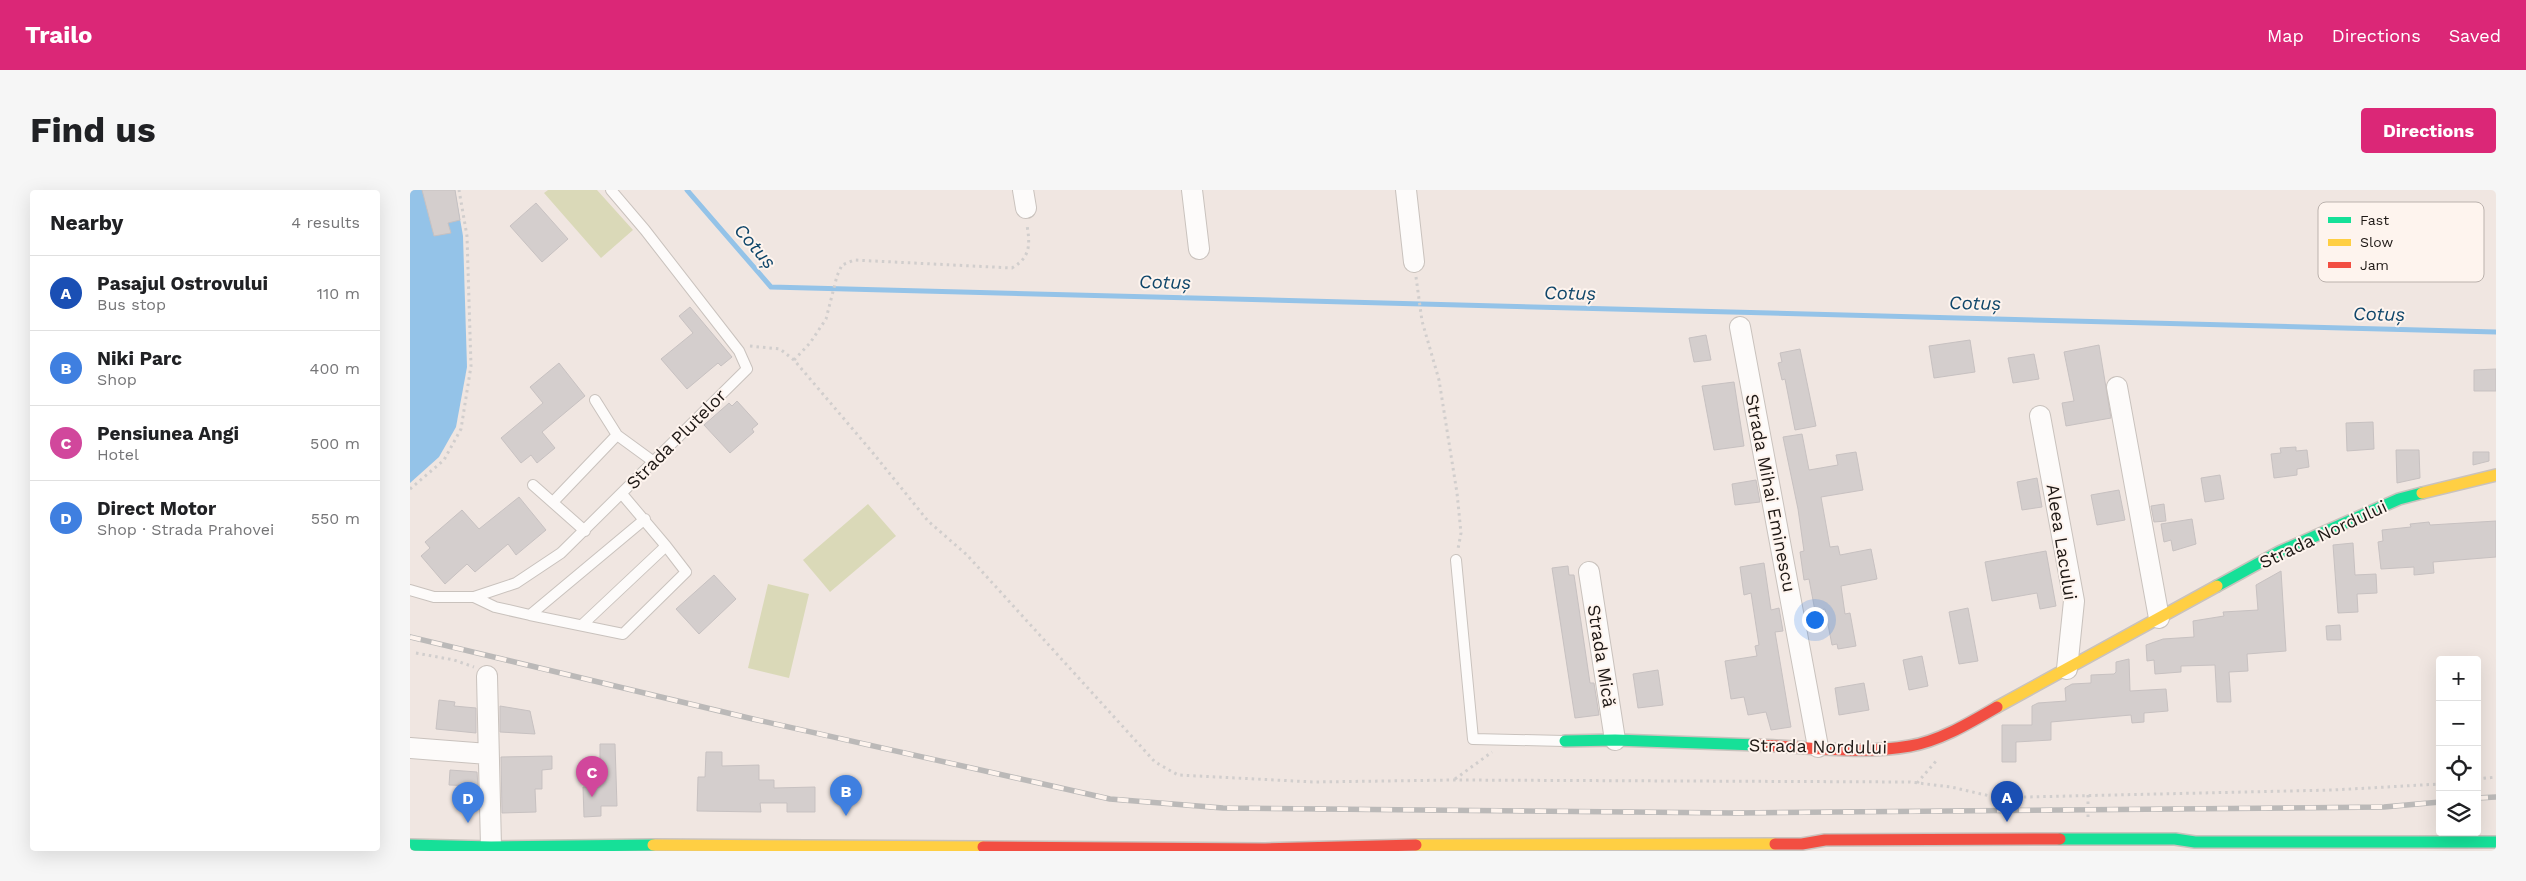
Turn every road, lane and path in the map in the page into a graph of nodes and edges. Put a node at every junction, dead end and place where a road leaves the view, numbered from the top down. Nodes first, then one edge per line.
1 (459, 190) edge
2 (610, 190) edge
3 (1192, 190) edge
4 (1406, 190) edge
5 (1025, 199) edge
6 (1199, 249) dead end
7 (1414, 262) joint
8 (1740, 327) dead end
9 (739, 351) junction
10 (794, 360) junction
11 (2117, 387) dead end
12 (594, 400) dead end
13 (2040, 416) dead end
14 (617, 435) junction
15 (654, 462) junction
16 (2496, 475) edge
17 (533, 485) dead end
18 (410, 489) edge
19 (622, 494) junction
20 (553, 502) junction
21 (645, 519) junction
22 (585, 531) junction
23 (666, 546) junction
24 (1456, 560) joint
25 (1589, 572) dead end
26 (410, 590) edge
27 (474, 597) junction
28 (530, 615) junction
29 (2159, 618) junction
30 (582, 626) junction
31 (416, 653) dead end
32 (2067, 669) junction
33 (482, 672) joint
34 (1509, 740) junction
35 (1614, 740) junction
36 (1564, 741) joint
37 (1818, 747) junction
38 (410, 748) edge
39 (488, 754) junction
40 (1939, 758) dead end
41 (2496, 777) edge
42 (2481, 779) edge
43 (1454, 780) junction
44 (1918, 783) junction
45 (2436, 784) edge
46 (2195, 842) junction
47 (2496, 842) edge
48 (1802, 844) junction
49 (410, 845) edge
50 (2033, 845) edge
51 (491, 847) junction
52 (1815, 851) edge
53 (2182, 851) edge

1 - 18 path
2 - 9 lane
3 - 6 street
4 - 7 street
5 - 10 path
7 - 24 path
8 - 37 street, Strada Mihai Eminescu
9 - 10 path
9 - 15 lane, Strada Plutelor
10 - 43 path
11 - 29 street
12 - 14 lane
13 - 32 street, Aleea Lacului
14 - 15 lane
14 - 20 lane
15 - 19 lane, Strada Plutelor
16 - 29 main road, Strada Nordului
17 - 20 lane
19 - 21 lane
19 - 22 lane, Strada Plutelor
20 - 22 lane
21 - 23 lane
21 - 28 lane
22 - 27 lane, Strada Plutelor
23 - 30 lane
23 - 30 lane
24 - 34 lane
25 - 35 street, Strada Mică
26 - 27 lane, Strada Plutelor
27 - 28 lane
28 - 30 lane
29 - 32 main road, Strada Nordului
31 - 33 path
32 - 37 main road, Strada Nordului
33 - 39 street
34 - 36 lane
34 - 43 path
35 - 36 main road, Strada Nordului
35 - 37 main road, Strada Nordului
38 - 39 street
39 - 51 street
40 - 44 path
41 - 42 path
43 - 44 path
44 - 45 path
46 - 47 main road
46 - 50 main road
46 - 53 main road
48 - 50 main road
48 - 51 main road
48 - 52 main road
49 - 51 main road

